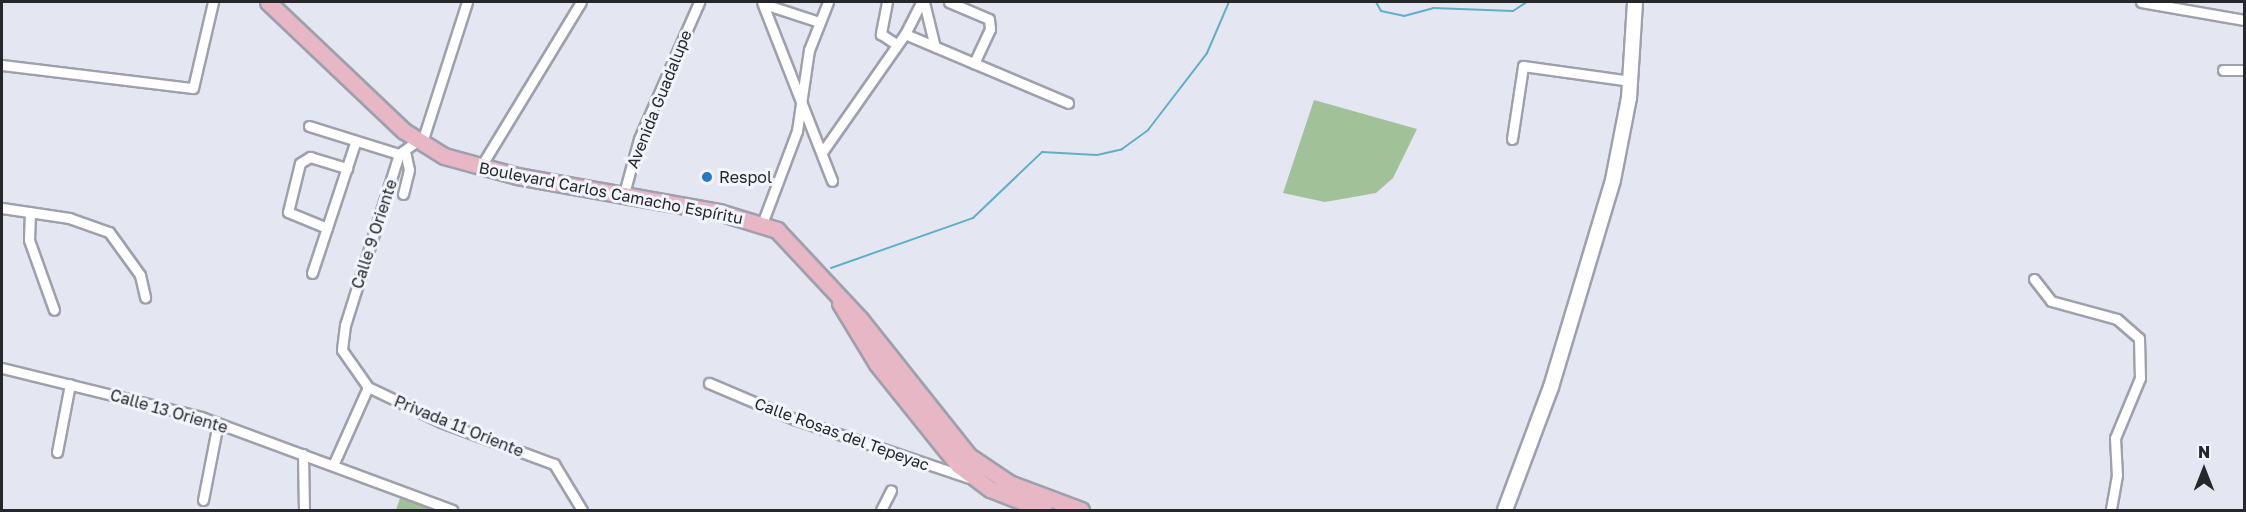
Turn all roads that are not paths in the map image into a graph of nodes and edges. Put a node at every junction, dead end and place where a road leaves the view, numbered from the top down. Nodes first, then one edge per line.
1 (213, 2) edge
2 (268, 2) edge
3 (467, 2) edge
4 (581, 2) edge
5 (699, 2) edge
6 (828, 2) edge
7 (887, 2) edge
8 (922, 2) edge
9 (949, 2) edge
10 (1635, 2) edge
11 (2140, 2) edge
12 (763, 3) edge
13 (2167, 4) edge
14 (2244, 20) edge
15 (819, 22) junction
16 (905, 34) junction
17 (896, 44) junction
18 (935, 46) junction
19 (974, 64) junction
20 (2, 65) edge
21 (2223, 70) dead end
22 (2244, 70) edge
23 (1630, 81) junction
24 (801, 94) junction
25 (1068, 103) dead end
26 (309, 126) dead end
27 (1512, 139) dead end
28 (355, 143) junction
29 (419, 143) junction
30 (823, 151) junction
31 (402, 153) junction
32 (347, 168) junction
33 (480, 168) junction
34 (832, 181) dead end
35 (403, 194) dead end
36 (623, 197) junction
37 (2, 208) edge
38 (30, 212) junction
39 (762, 224) junction
40 (327, 228) junction
41 (312, 273) dead end
42 (2034, 279) dead end
43 (145, 297) dead end
44 (838, 298) junction
45 (54, 310) dead end
46 (342, 337) joint
47 (2, 368) edge
48 (709, 383) dead end
49 (70, 384) junction
50 (368, 387) junction
51 (218, 423) junction
52 (57, 452) dead end
53 (303, 454) junction
54 (334, 463) junction
55 (1514, 480) junction
56 (977, 481) junction
57 (891, 490) dead end
58 (203, 500) dead end
59 (304, 510) edge
60 (452, 510) edge
61 (582, 510) edge
62 (881, 510) edge
63 (1044, 510) edge
64 (1081, 510) edge
65 (1496, 510) edge
66 (1505, 510) edge
67 (2111, 510) edge

1 - 20 street
2 - 29 main road, Boulevard Carlos Camacho Espíritu
3 - 29 street
4 - 33 street
5 - 36 street, Avenida Guadalupe
6 - 15 street
7 - 17 street
8 - 16 street
8 - 18 street
9 - 19 street
10 - 23 main road
11 - 13 street
12 - 15 street
12 - 24 street
13 - 14 street
15 - 24 street
16 - 17 street
16 - 18 street
17 - 30 street
18 - 19 street
19 - 25 street
21 - 22 street
23 - 27 street
23 - 55 main road
24 - 30 street
24 - 39 street
26 - 28 street
28 - 31 street
28 - 32 street
29 - 31 street
29 - 33 main road, Boulevard Carlos Camacho Espíritu
30 - 34 street
31 - 35 street
31 - 46 street, Calle 9 Oriente
32 - 40 street
32 - 40 street
33 - 36 main road, Boulevard Carlos Camacho Espíritu
36 - 39 main road, Boulevard Carlos Camacho Espíritu
37 - 38 street
38 - 43 street
38 - 45 street
39 - 44 main road, Boulevard Carlos Camacho Espíritu
40 - 41 street
42 - 67 street
44 - 56 main road, Boulevard Carlos Camacho Espíritu
44 - 64 main road, Boulevard Carlos Camacho Espíritu
46 - 50 street, Privada 11 Oriente
47 - 49 street, Calle 13 Oriente
48 - 56 street, Calle Rosas del Tepeyac
49 - 51 street, Calle 13 Oriente
49 - 52 street
50 - 54 street
50 - 61 street, Privada 11 Oriente
51 - 53 street, Calle 13 Oriente
51 - 58 street
53 - 54 street, Calle 13 Oriente
53 - 59 street
54 - 60 street, Calle 13 Oriente
55 - 65 main road
55 - 66 main road
56 - 63 main road, Boulevard Carlos Camacho Espíritu
57 - 62 street

